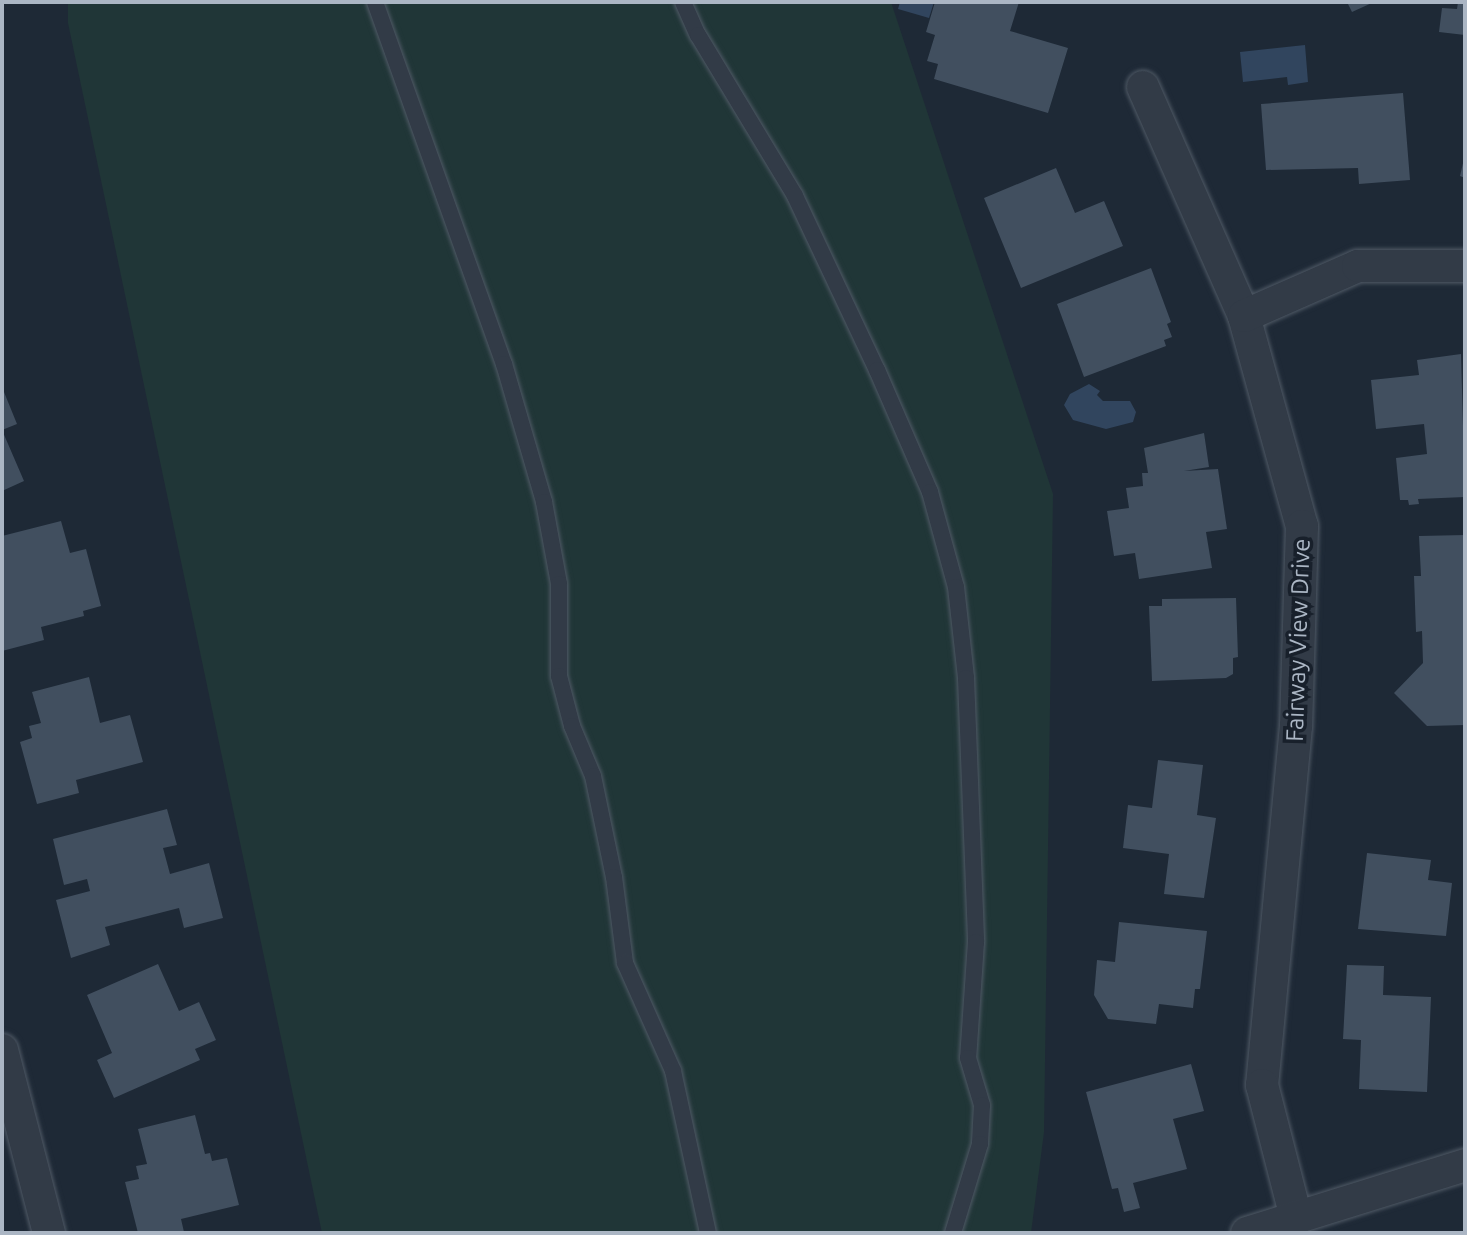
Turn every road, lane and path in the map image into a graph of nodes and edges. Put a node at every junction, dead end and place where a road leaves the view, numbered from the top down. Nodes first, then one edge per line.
1 (375, 2) edge
2 (683, 2) edge
3 (1143, 87) dead end
4 (1465, 266) edge
5 (1244, 316) junction
6 (2, 1050) edge
7 (1465, 1165) edge
8 (1296, 1217) junction
9 (49, 1233) edge
10 (708, 1233) edge
11 (953, 1233) edge
12 (1247, 1233) edge

1 - 10 lane
2 - 11 lane
3 - 5 street, Fairway View Drive
4 - 5 street
5 - 8 street, Fairway View Drive
6 - 9 street
7 - 8 street
8 - 12 street

